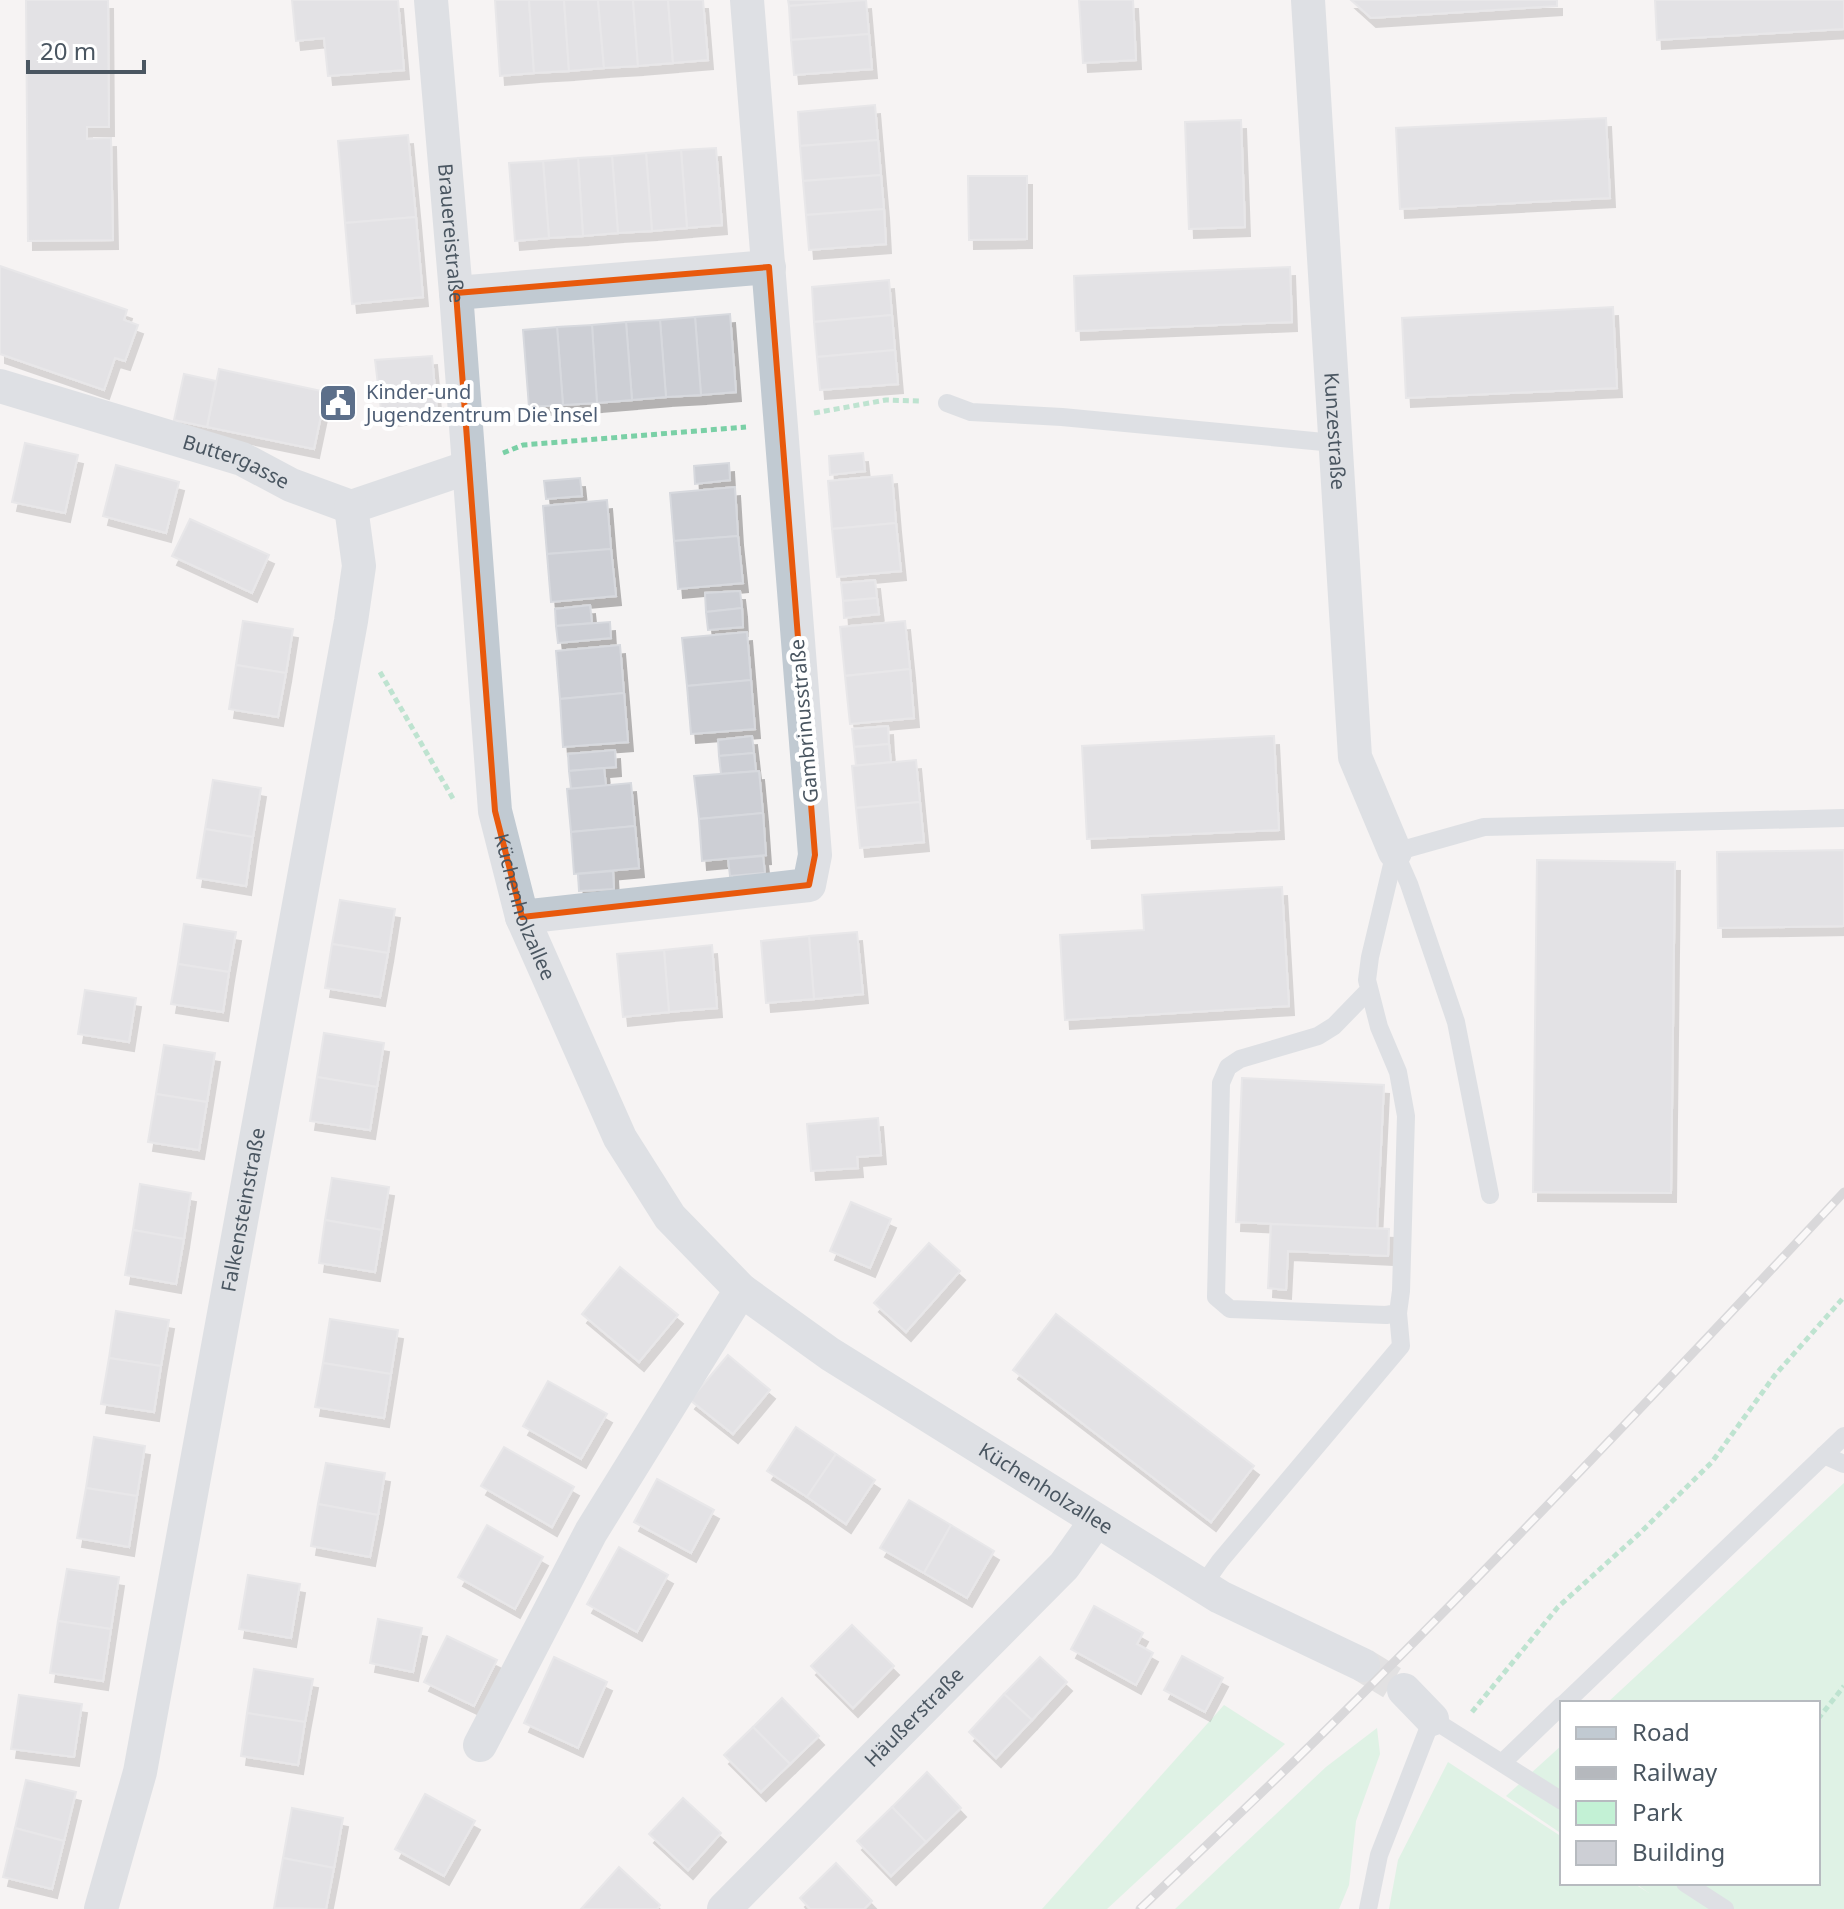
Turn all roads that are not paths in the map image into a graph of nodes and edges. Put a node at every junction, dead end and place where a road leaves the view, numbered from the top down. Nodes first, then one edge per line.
1 (431, 0) edge
2 (747, 0) edge
3 (1308, 0) edge
4 (769, 267) junction
5 (456, 293) junction
6 (0, 386) edge
7 (947, 403) road end
8 (1334, 443) junction
9 (469, 467) junction
10 (351, 507) junction
11 (1844, 818) edge
12 (1395, 852) junction
13 (522, 917) junction
14 (1368, 991) junction
15 (1490, 1195) dead end
16 (741, 1290) junction
17 (1398, 1313) junction
18 (1844, 1436) edge
19 (1824, 1455) junction
20 (1844, 1464) edge
21 (1096, 1521) junction
22 (1203, 1585) junction
23 (1363, 1665) tunnel mouth
24 (1404, 1690) tunnel mouth
25 (1566, 1701) edge
26 (1560, 1707) edge
27 (1444, 1725) junction
28 (480, 1745) dead end
29 (1503, 1762) junction
30 (1560, 1800) edge
31 (1688, 1885) edge
32 (101, 1909) edge
33 (724, 1909) edge
34 (1368, 1909) edge
35 (1725, 1909) edge

1 - 5 street, Brauereistraße
2 - 4 street, Gambrinusstraße
3 - 8 street, Kunzestraße
4 - 5 street
4 - 13 street, Gambrinusstraße
5 - 9 street, Brauereistraße
6 - 10 street, Buttergasse
7 - 8 lane
8 - 12 street, Kunzestraße
9 - 10 street
9 - 13 street, Küchenholzallee
10 - 32 street, Falkensteinstraße
11 - 12 lane
12 - 14 lane
12 - 15 lane
13 - 16 street, Küchenholzallee
14 - 17 lane
14 - 17 lane
16 - 21 street, Küchenholzallee
16 - 28 street
17 - 22 lane
18 - 19 lane
19 - 20 lane
19 - 25 lane
21 - 22 street, Küchenholzallee
21 - 33 street, Häußerstraße
22 - 23 street, Küchenholzallee
24 - 27 street
26 - 29 lane
27 - 29 lane
27 - 34 lane
29 - 30 lane
31 - 35 lane

